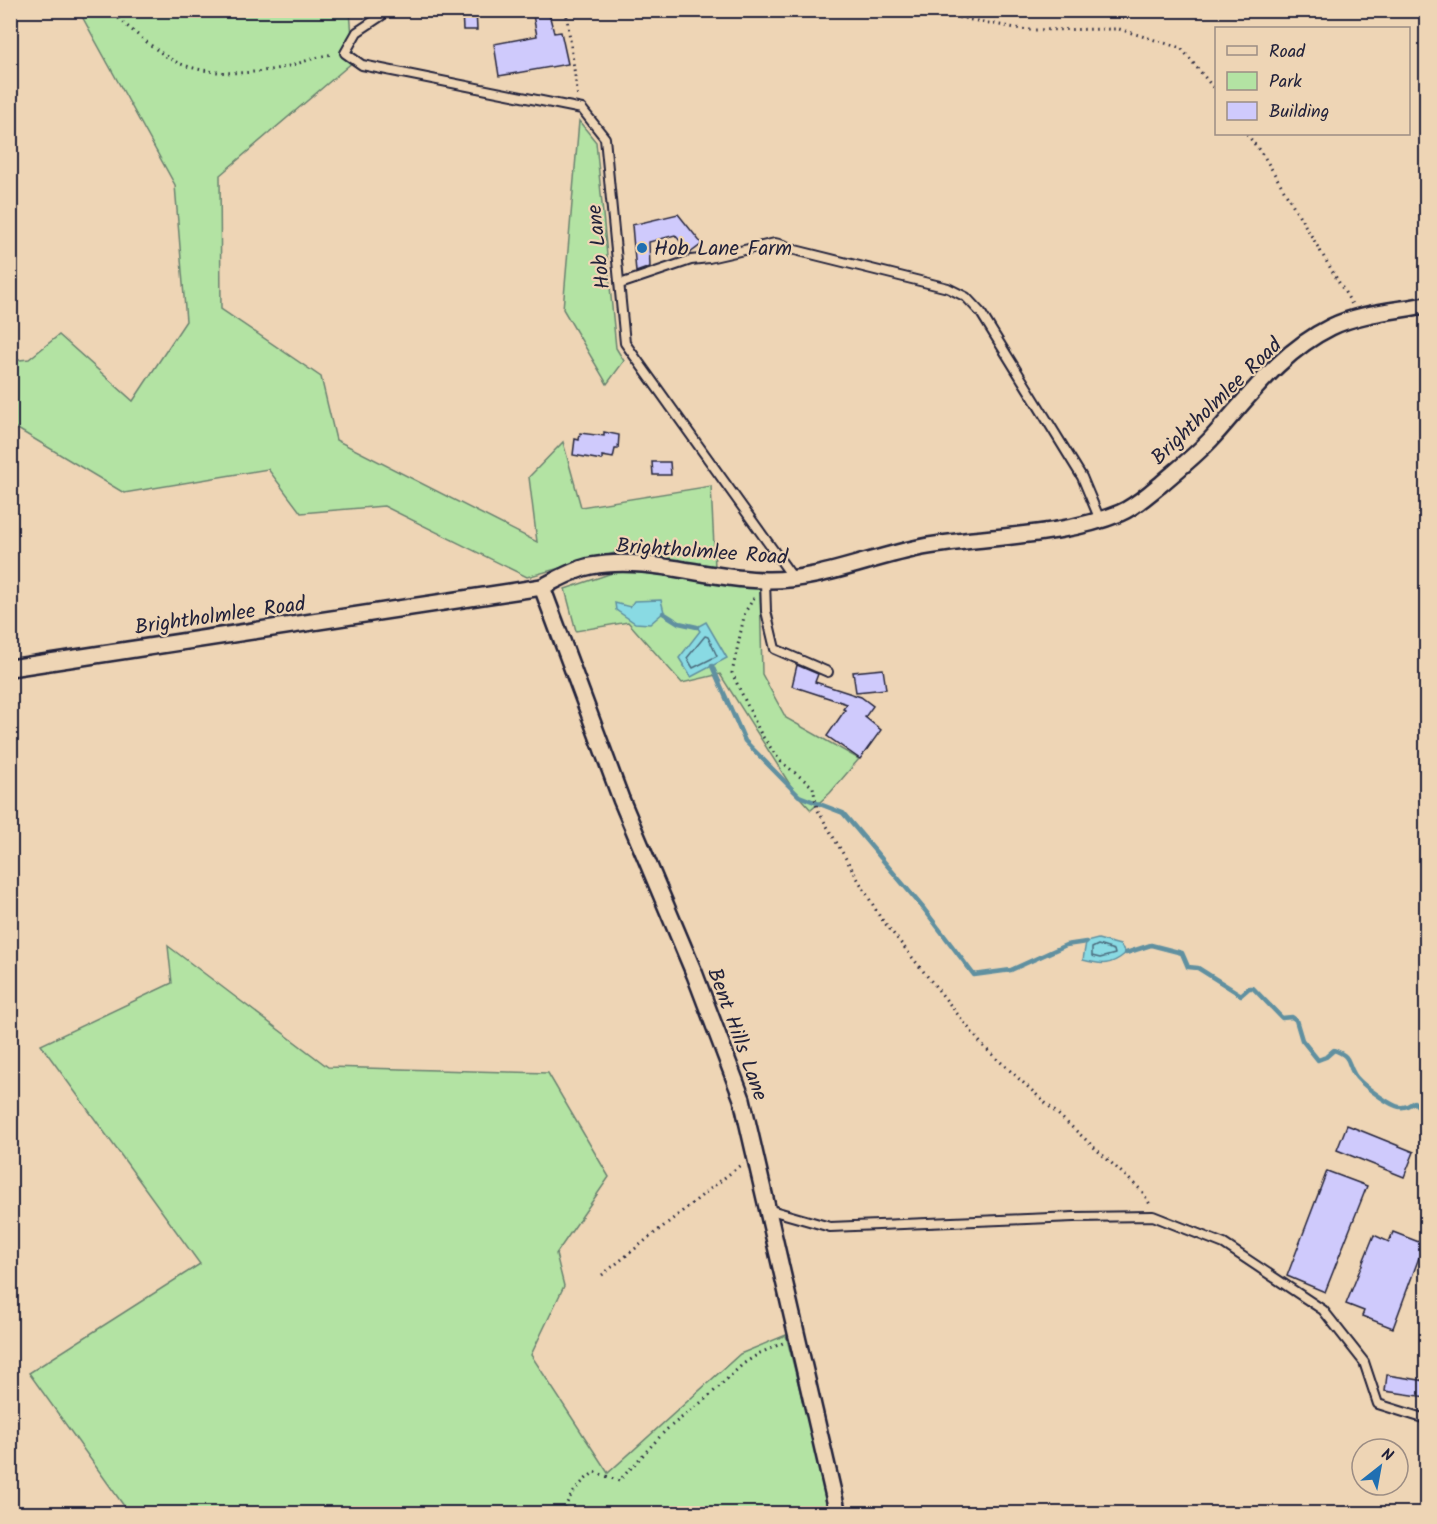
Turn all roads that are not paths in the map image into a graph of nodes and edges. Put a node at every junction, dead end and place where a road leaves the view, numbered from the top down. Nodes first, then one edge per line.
1 (390, 10) edge
2 (620, 284) junction
3 (1426, 305) edge
4 (1100, 520) junction
5 (761, 580) junction
6 (795, 580) junction
7 (542, 587) junction
8 (10, 668) edge
9 (828, 672) dead end
10 (767, 1209) junction
11 (1426, 1419) edge
12 (838, 1514) edge

1 - 2 lane, Hob Lane
2 - 4 lane
2 - 6 lane, Hob Lane
3 - 4 street, Brightholmlee Road
4 - 6 street, Brightholmlee Road
5 - 6 street, Brightholmlee Road
5 - 7 street, Brightholmlee Road
5 - 9 lane
7 - 8 street, Brightholmlee Road
7 - 10 street, Bent Hills Lane
10 - 11 lane
10 - 12 street, Bent Hills Lane

